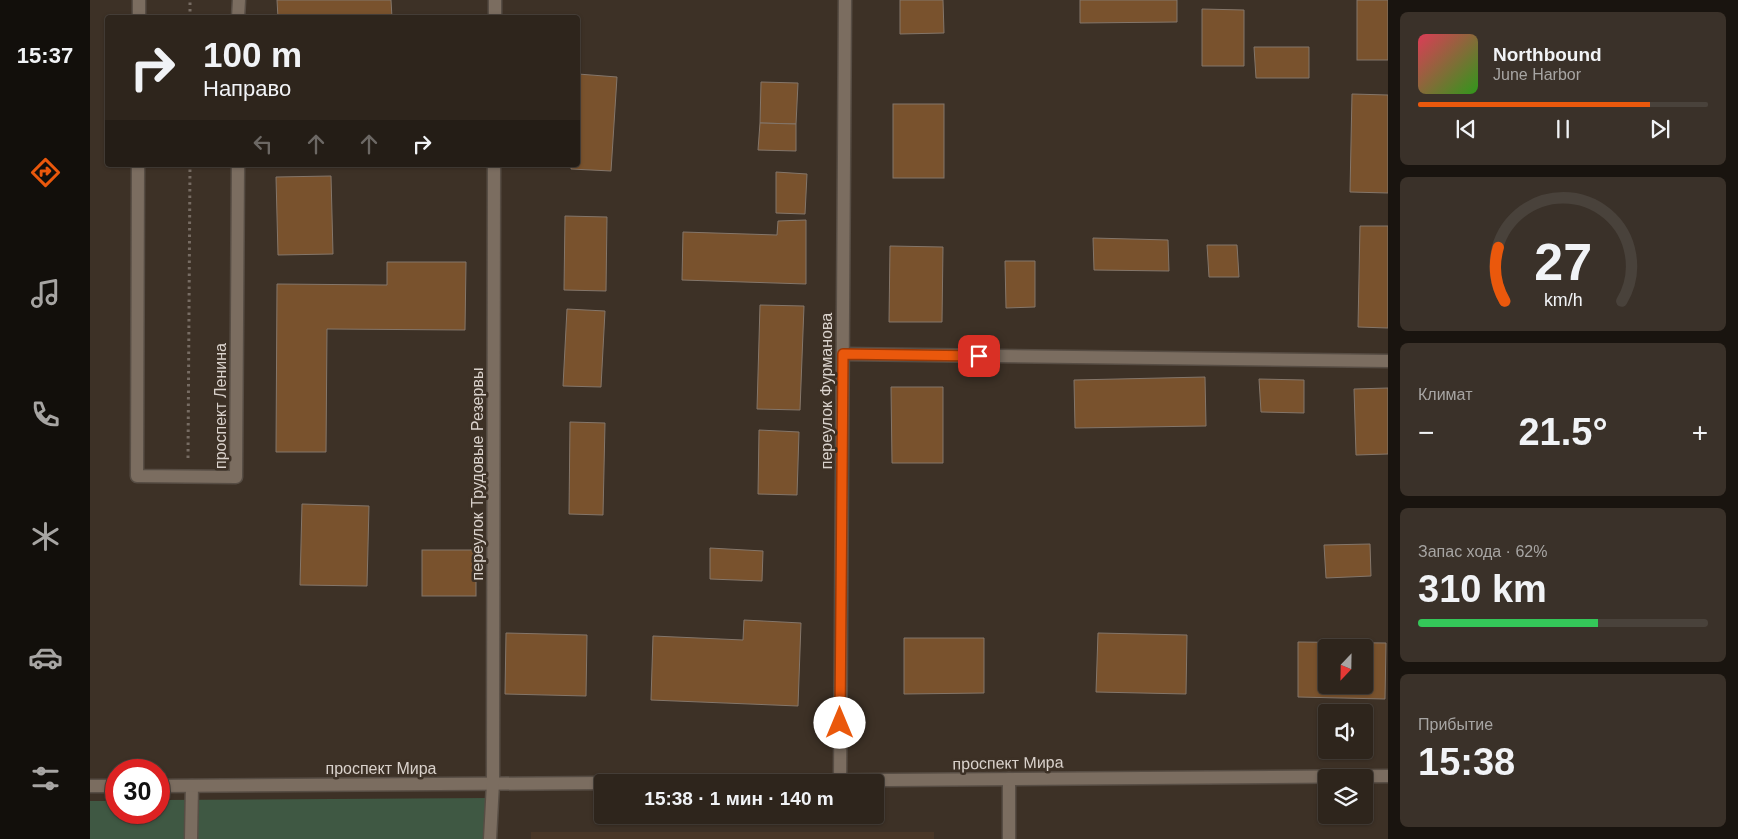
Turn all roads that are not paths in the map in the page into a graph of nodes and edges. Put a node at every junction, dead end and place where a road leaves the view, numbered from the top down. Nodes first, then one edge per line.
1 (139, 0) edge
2 (239, 0) edge
3 (495, 0) edge
4 (845, 0) edge
5 (139, 15) edge
6 (238, 15) edge
7 (495, 15) edge
8 (138, 167) edge
9 (238, 167) edge
10 (494, 167) edge
11 (843, 354) junction
12 (1388, 360) edge
13 (840, 774) edge
14 (1388, 776) edge
15 (1009, 779) junction
16 (884, 780) edge
17 (493, 783) junction
18 (594, 783) edge
19 (90, 786) edge
20 (105, 786) edge
21 (170, 786) edge
22 (192, 786) junction
23 (191, 839) edge
24 (490, 839) edge
25 (1009, 839) edge

1 - 5 street
2 - 6 street
3 - 7 street
4 - 11 street, переулок Фурманова
8 - 9 street, проспект Ленина
10 - 17 street, переулок Трудовые Резервы
11 - 12 street
11 - 13 street, переулок Фурманова
14 - 15 street, проспект Мира
15 - 16 street, проспект Мира
15 - 25 street
17 - 18 street, проспект Мира
17 - 22 street, проспект Мира
17 - 24 street, переулок Трудовые Резервы
19 - 20 street
21 - 22 street, проспект Мира
22 - 23 street

